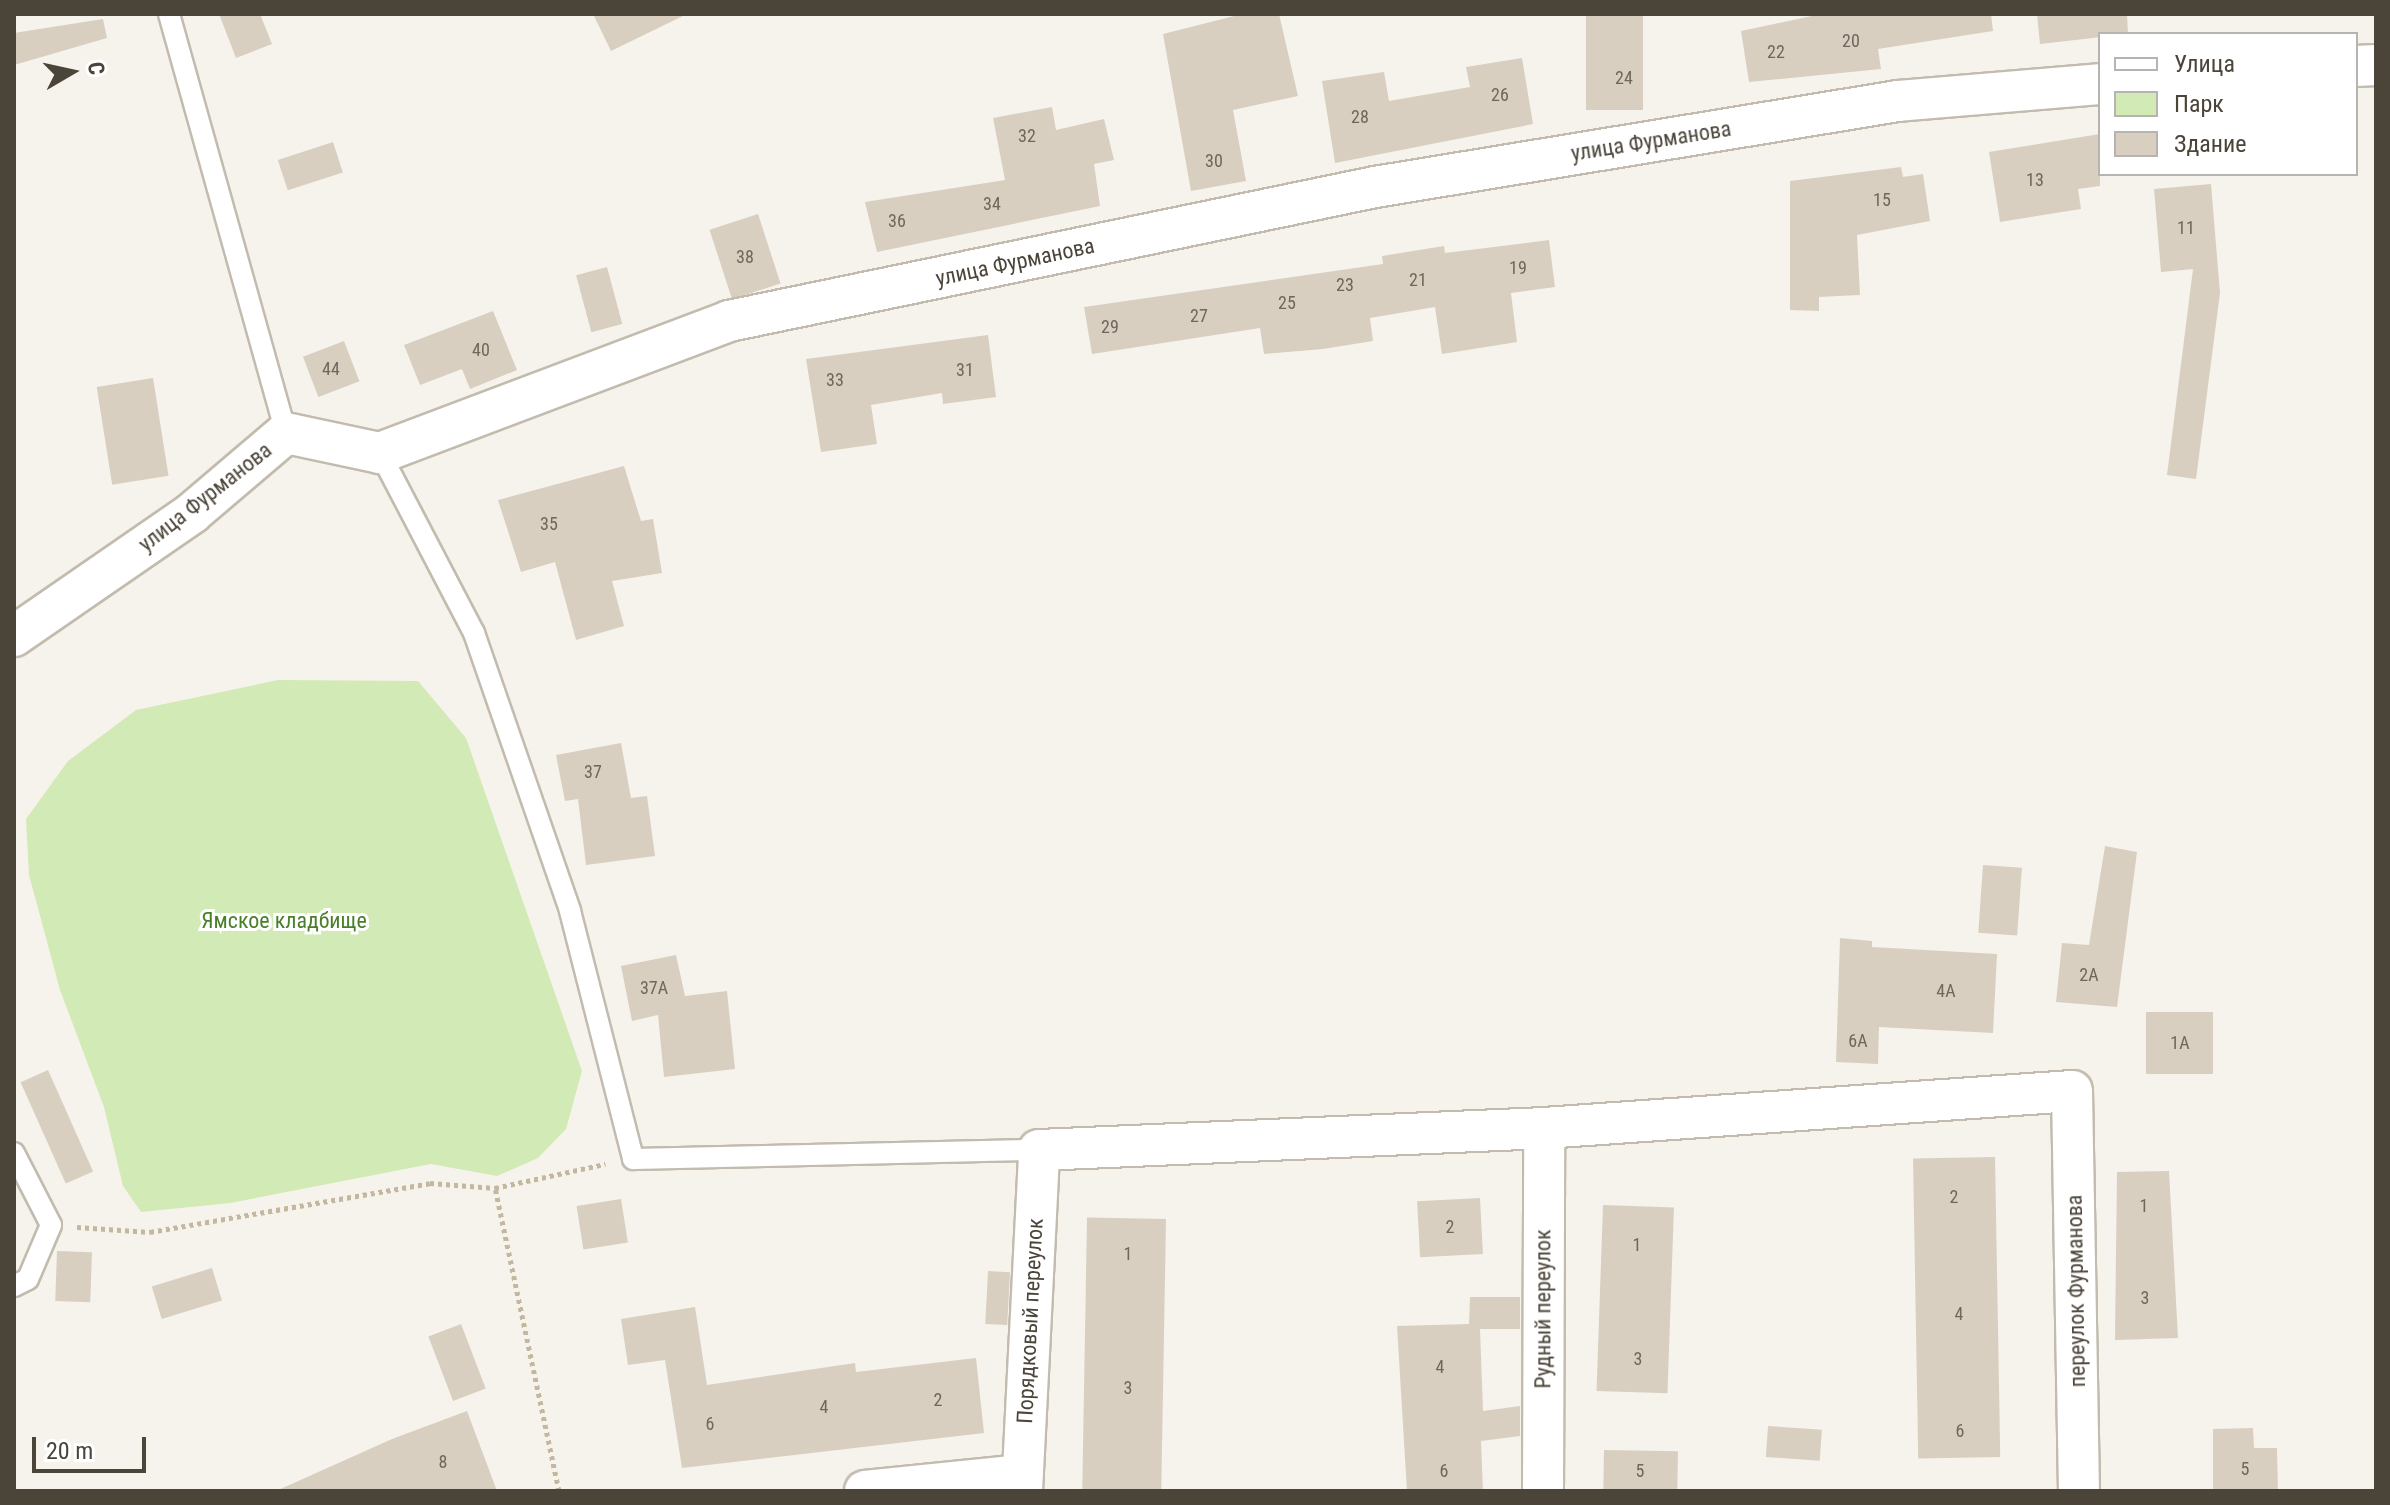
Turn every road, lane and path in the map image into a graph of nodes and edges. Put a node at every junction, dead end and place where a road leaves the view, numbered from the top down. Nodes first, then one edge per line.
1 (169, 14) edge
2 (2098, 84) edge
3 (286, 433) junction
4 (380, 453) junction
5 (14, 636) edge
6 (1544, 1128) junction
7 (1039, 1150) junction
8 (14, 1153) edge
9 (633, 1159) junction
10 (495, 1188) junction
11 (51, 1225) junction
12 (14, 1286) edge
13 (1022, 1483) edge
14 (559, 1491) edge
15 (865, 1491) edge
16 (1543, 1491) edge
17 (2079, 1491) edge

1 - 3 lane
2 - 4 street, улица Фурманова
3 - 4 street, улица Фурманова
3 - 5 street, улица Фурманова
4 - 9 lane
6 - 7 street
6 - 16 street, Рудный переулок
6 - 17 street, переулок Фурманова
7 - 9 lane
7 - 13 street, Порядковый переулок
8 - 11 lane
9 - 10 path
10 - 11 path
10 - 14 path
11 - 12 lane
13 - 15 street

